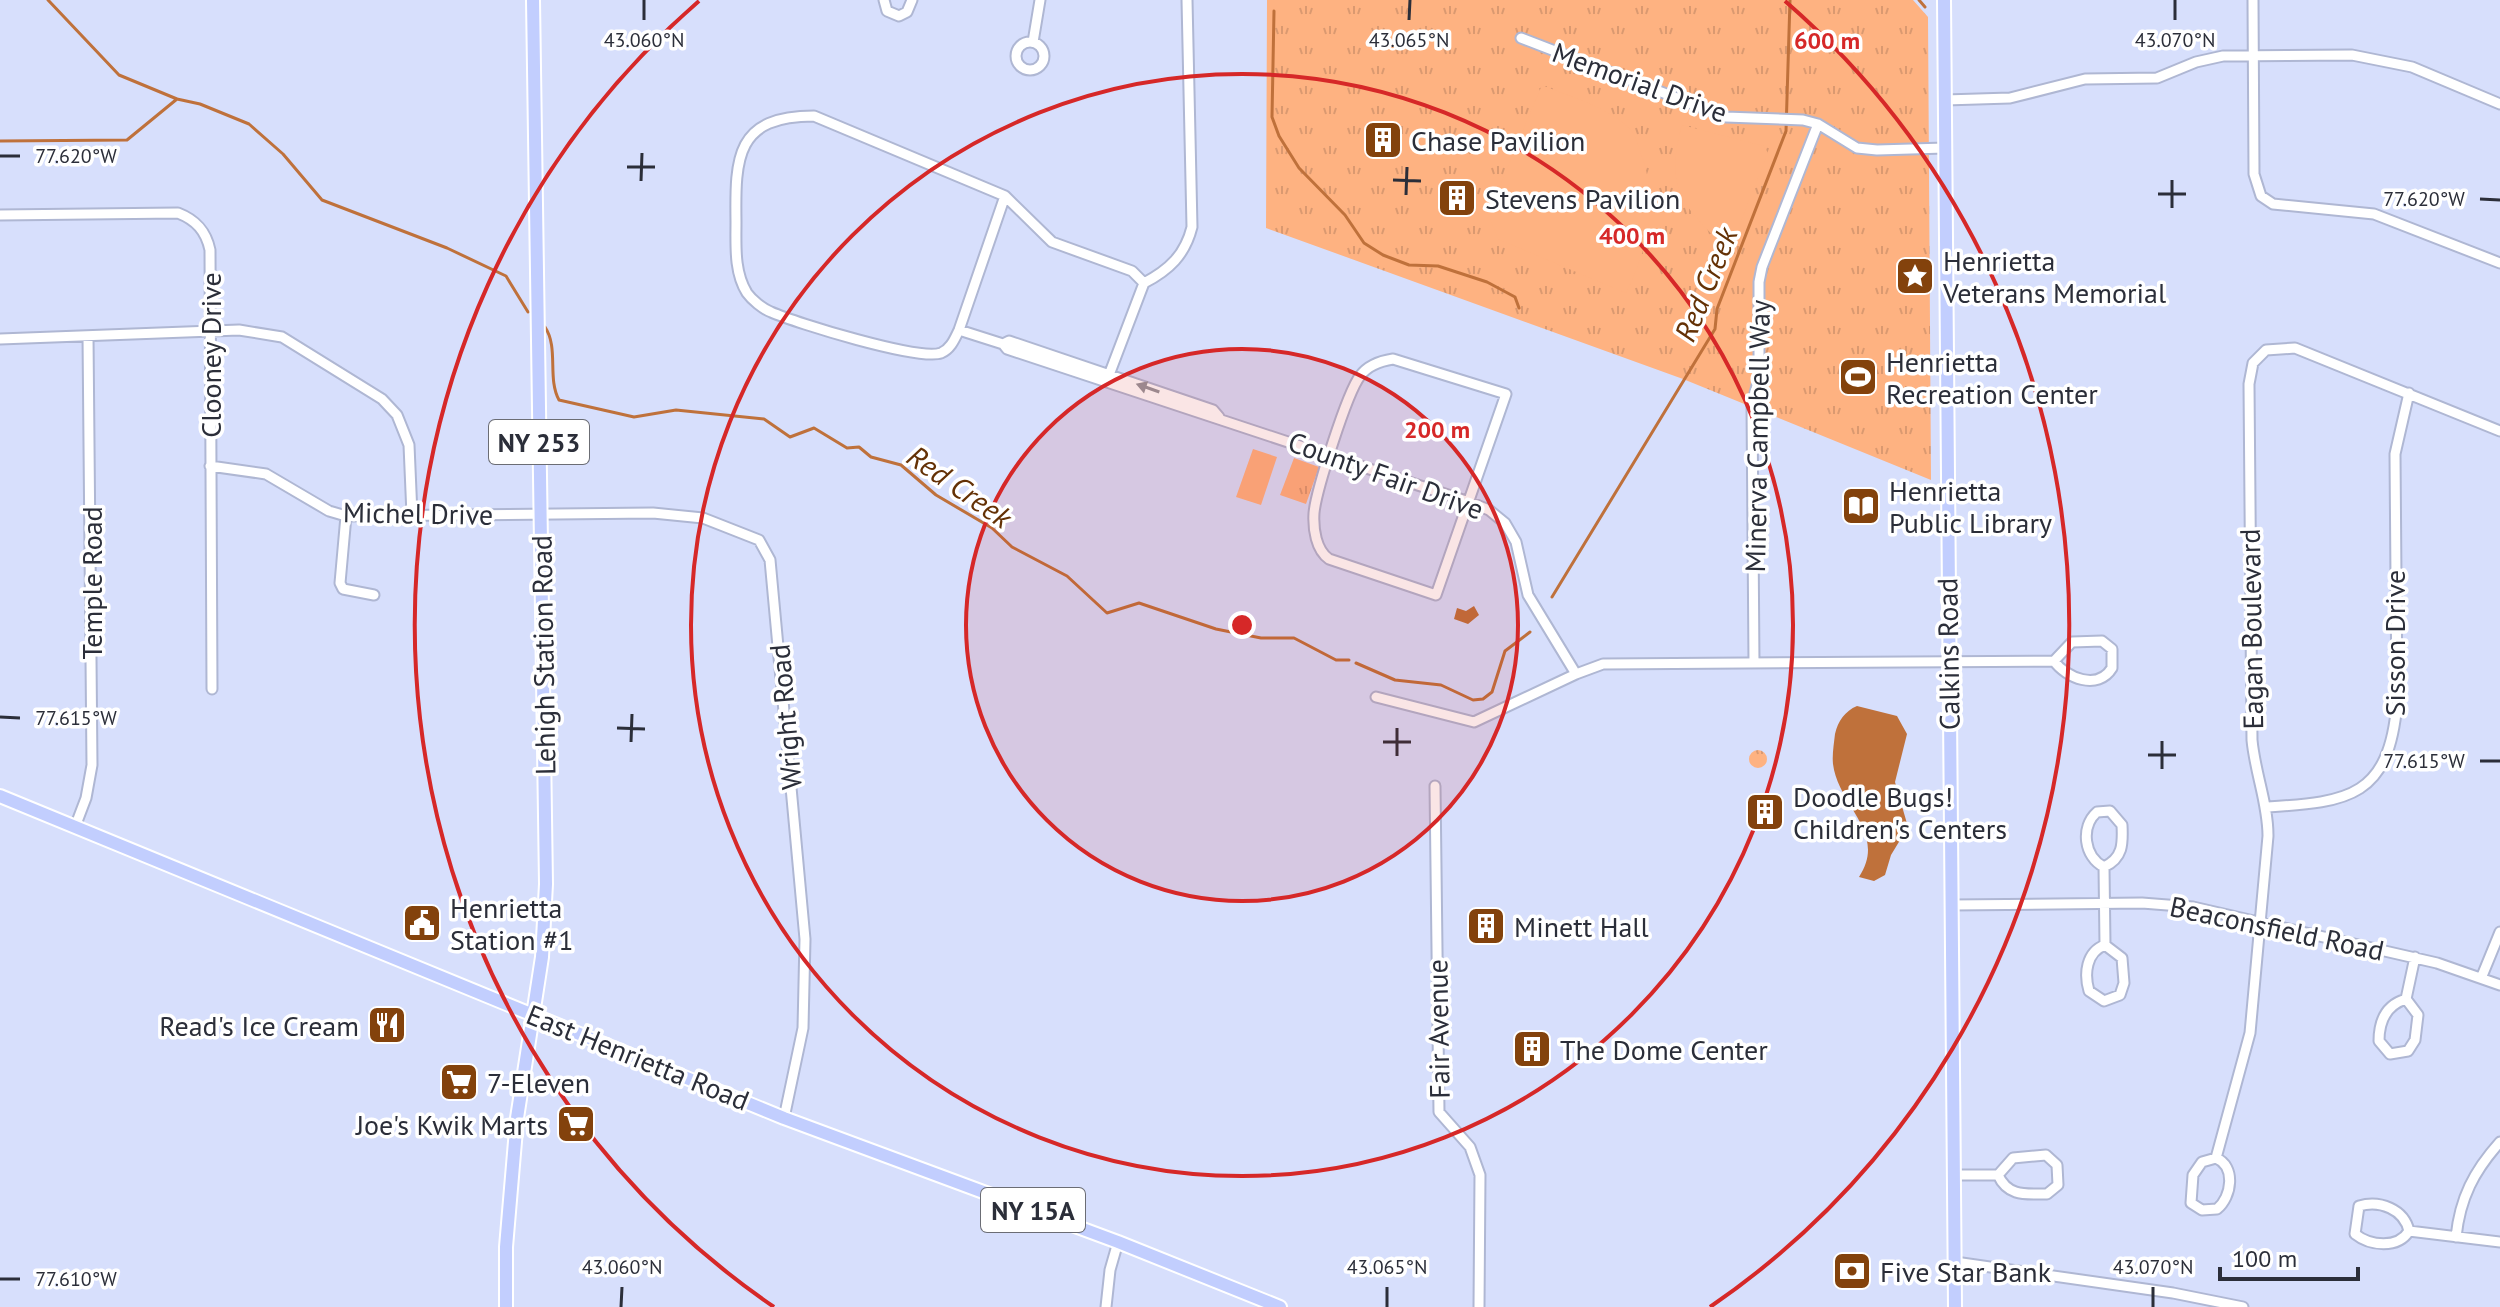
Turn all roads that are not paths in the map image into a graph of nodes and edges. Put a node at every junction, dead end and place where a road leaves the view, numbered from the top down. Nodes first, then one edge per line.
1 (533, 0) edge
2 (884, 0) edge
3 (912, 0) edge
4 (1040, 0) edge
5 (1187, 0) edge
6 (1944, 0) edge
7 (2253, 0) edge
8 (1521, 38) dead end
9 (1033, 42) dead end
10 (2254, 54) junction
11 (1945, 100) junction
12 (2500, 104) edge
13 (1818, 124) junction
14 (1945, 148) junction
15 (1005, 196) junction
16 (0, 215) edge
17 (2500, 263) edge
18 (1144, 283) junction
19 (959, 330) junction
20 (211, 332) junction
21 (88, 336) junction
22 (0, 339) edge
23 (1003, 344) junction
24 (1109, 375) junction
25 (2409, 393) junction
26 (1219, 417) junction
27 (2500, 431) edge
28 (1331, 455) junction
29 (210, 466) junction
30 (1469, 502) junction
31 (540, 514) junction
32 (412, 515) junction
33 (346, 516) junction
34 (374, 595) dead end
35 (1948, 660) junction
36 (2054, 661) junction
37 (1754, 663) junction
38 (1576, 674) junction
39 (212, 689) dead end
40 (1376, 697) dead end
41 (1435, 786) dead end
42 (0, 796) edge
43 (2268, 807) junction
44 (75, 827) junction
45 (2104, 867) junction
46 (2105, 904) junction
47 (1952, 905) junction
48 (2259, 922) junction
49 (2500, 932) edge
50 (2105, 945) junction
51 (2415, 957) junction
52 (2482, 976) junction
53 (2500, 985) edge
54 (2406, 999) junction
55 (534, 1014) junction
56 (784, 1118) junction
57 (2500, 1142) edge
58 (2216, 1158) junction
59 (1954, 1175) junction
60 (1998, 1175) junction
61 (2409, 1231) junction
62 (2456, 1237) junction
63 (1118, 1242) junction
64 (2500, 1242) edge
65 (1955, 1262) junction
66 (506, 1307) edge
67 (1106, 1307) edge
68 (1280, 1307) edge
69 (1479, 1307) edge
70 (1955, 1307) edge
71 (2243, 1307) edge

1 - 31 main road, Lehigh Station Road / NY 253
2 - 3 street
4 - 9 street
5 - 18 street
6 - 11 main road, Calkins Road
7 - 10 street
8 - 13 street, Memorial Drive
10 - 11 street
10 - 12 street
10 - 17 street
11 - 14 main road, Calkins Road
13 - 14 street, Memorial Drive
13 - 37 street, Minerva Campbell Way
14 - 35 main road, Calkins Road
15 - 18 street
15 - 19 street
15 - 19 street
16 - 20 street, Clooney Drive
18 - 24 street
19 - 23 street, County Fair Drive
20 - 21 street
20 - 29 street, Clooney Drive
20 - 32 street
21 - 22 street
21 - 44 street, Temple Road
23 - 24 street, County Fair Drive
23 - 26 street, County Fair Drive
26 -> 24 street, County Fair Drive
25 - 27 street, Eagan Boulevard
25 - 43 street, Sisson Drive
25 - 43 street, Eagan Boulevard
26 - 28 street, County Fair Drive
28 - 30 street, County Fair Drive
28 - 30 street
28 - 30 street
29 - 33 street, Michel Drive
29 - 39 street, Clooney Drive
30 - 38 street, County Fair Drive
31 - 32 street, Michel Drive
31 - 55 main road, Lehigh Station Road / NY 253
31 - 56 street, Wright Road
32 - 33 street, Michel Drive
33 - 34 street
35 - 36 street
35 - 37 street
35 - 47 main road, Calkins Road
36 - 36 street
37 - 38 street
38 - 40 street
41 - 69 street, Fair Avenue
42 - 44 main road, East Henrietta Road / NY 15A
43 - 48 street, Eagan Boulevard
44 - 55 main road, East Henrietta Road / NY 15A
45 - 45 street
45 - 46 street
46 - 47 street, Beaconsfield Road
46 - 48 street, Beaconsfield Road
46 - 50 street
47 - 59 main road, Calkins Road
48 - 51 street, Beaconsfield Road
48 - 58 street, Eagan Boulevard
49 - 52 street
50 - 50 street
51 - 52 street, Beaconsfield Road
51 - 54 street
52 - 53 street, Beaconsfield Road
54 - 54 street
55 - 56 main road, East Henrietta Road / NY 15A
55 - 66 main road, Lehigh Station Road / NY 253
56 - 63 main road, East Henrietta Road / NY 15A
57 - 62 street
58 - 58 street, Eagan Boulevard
59 - 60 street
59 - 65 main road, Calkins Road
60 - 60 street
61 - 61 street
61 - 62 street
62 - 64 street
63 - 67 street
63 - 68 main road, East Henrietta Road / NY 15A
65 - 70 main road, Calkins Road
65 - 71 street

